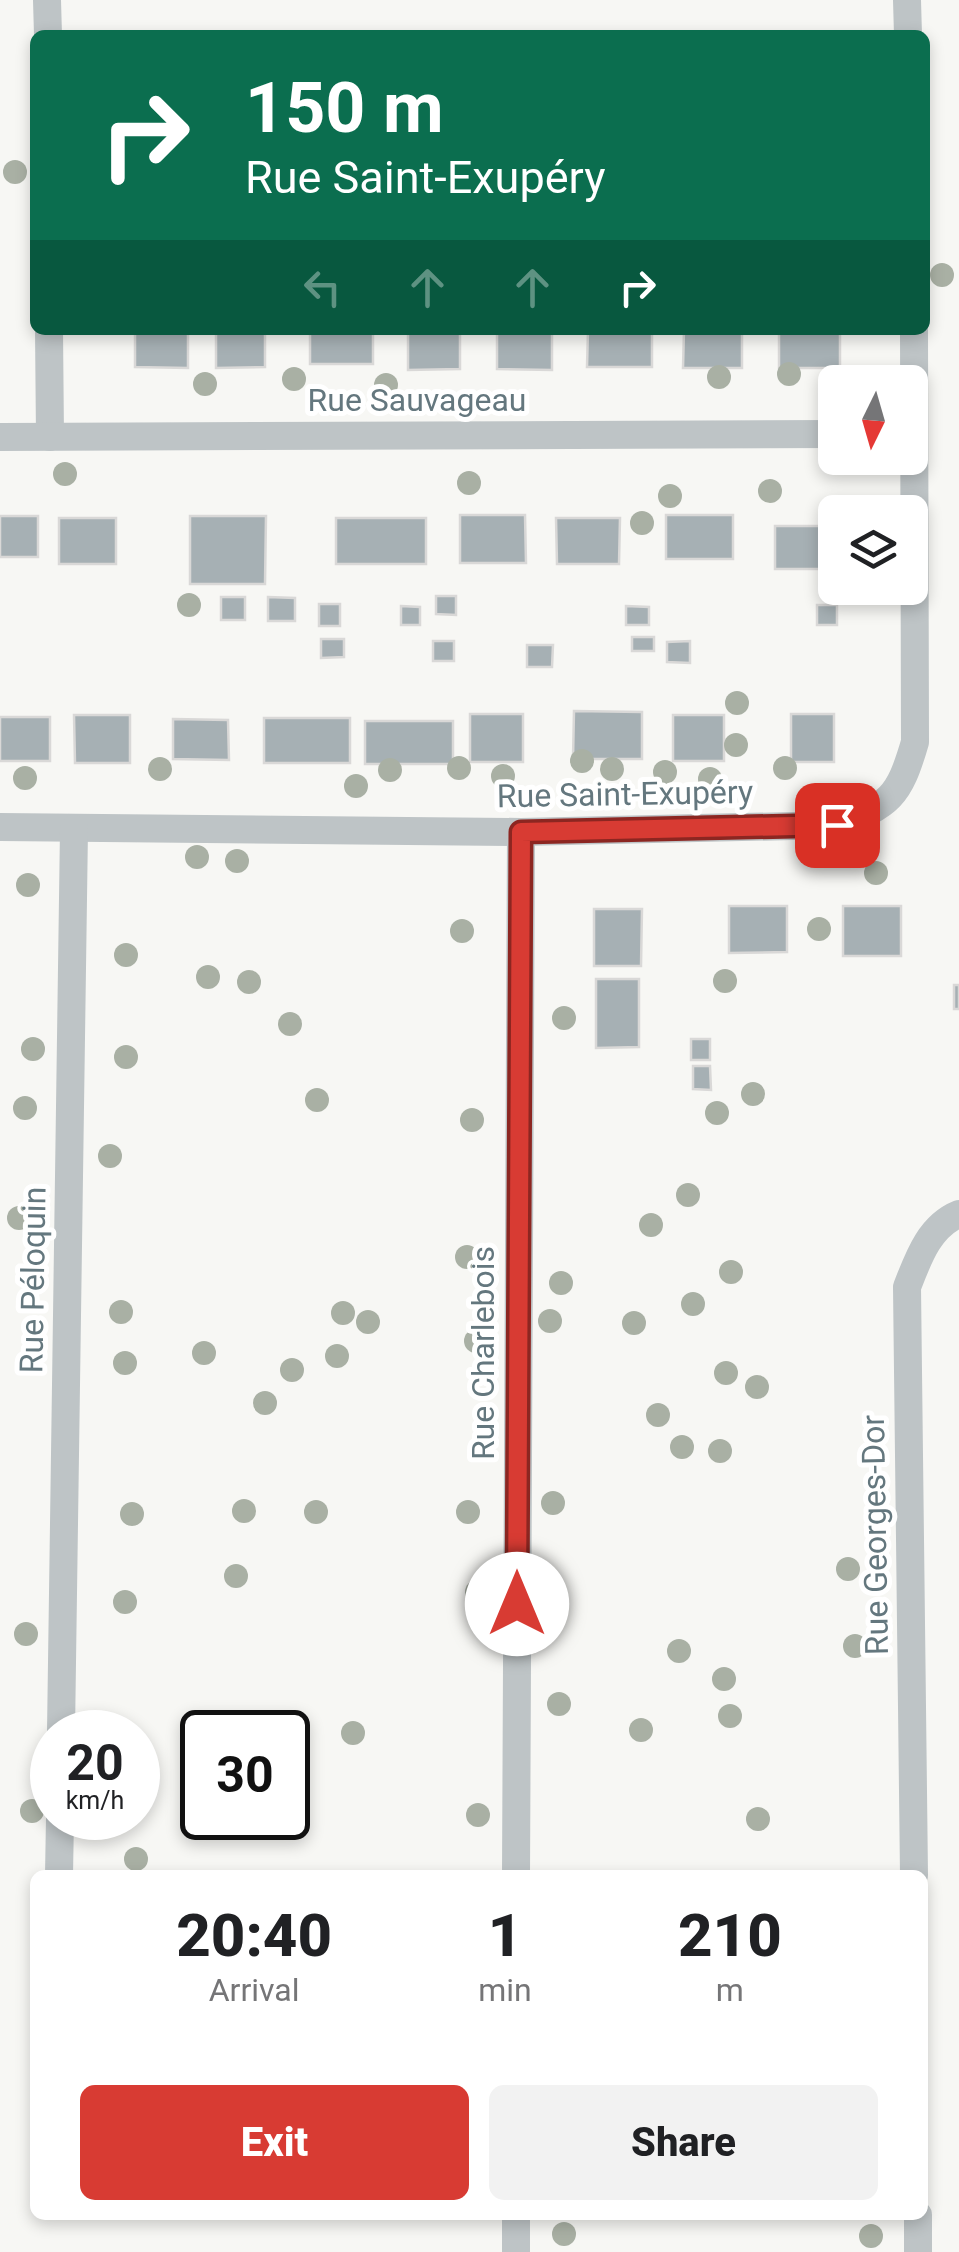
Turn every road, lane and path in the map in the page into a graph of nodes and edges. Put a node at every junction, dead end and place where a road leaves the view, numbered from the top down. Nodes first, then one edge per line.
1 (47, 0) edge
2 (907, 0) edge
3 (48, 30) edge
4 (908, 30) edge
5 (49, 335) edge
6 (914, 335) edge
7 (914, 365) edge
8 (818, 434) edge
9 (0, 437) edge
10 (50, 437) junction
11 (913, 475) edge
12 (0, 827) edge
13 (74, 829) junction
14 (521, 832) junction
15 (959, 1214) edge
16 (61, 1710) edge
17 (60, 1840) edge
18 (59, 1870) edge
19 (516, 1870) edge
20 (914, 1870) edge
21 (516, 2220) edge
22 (918, 2220) edge
23 (516, 2252) edge
24 (918, 2252) edge

1 - 3 street
2 - 4 street
5 - 10 street
6 - 7 street, Rue Saint-Exupéry
8 - 10 street, Rue Sauvageau
9 - 10 street, Rue Sauvageau
11 - 14 street, Rue Saint-Exupéry
12 - 13 street, Rue Saint-Exupéry
13 - 14 street, Rue Saint-Exupéry
13 - 16 street, Rue Péloquin
14 - 19 street, Rue Charlebois
15 - 20 street, Rue Georges-Dor
17 - 18 street
21 - 23 street
22 - 24 street

